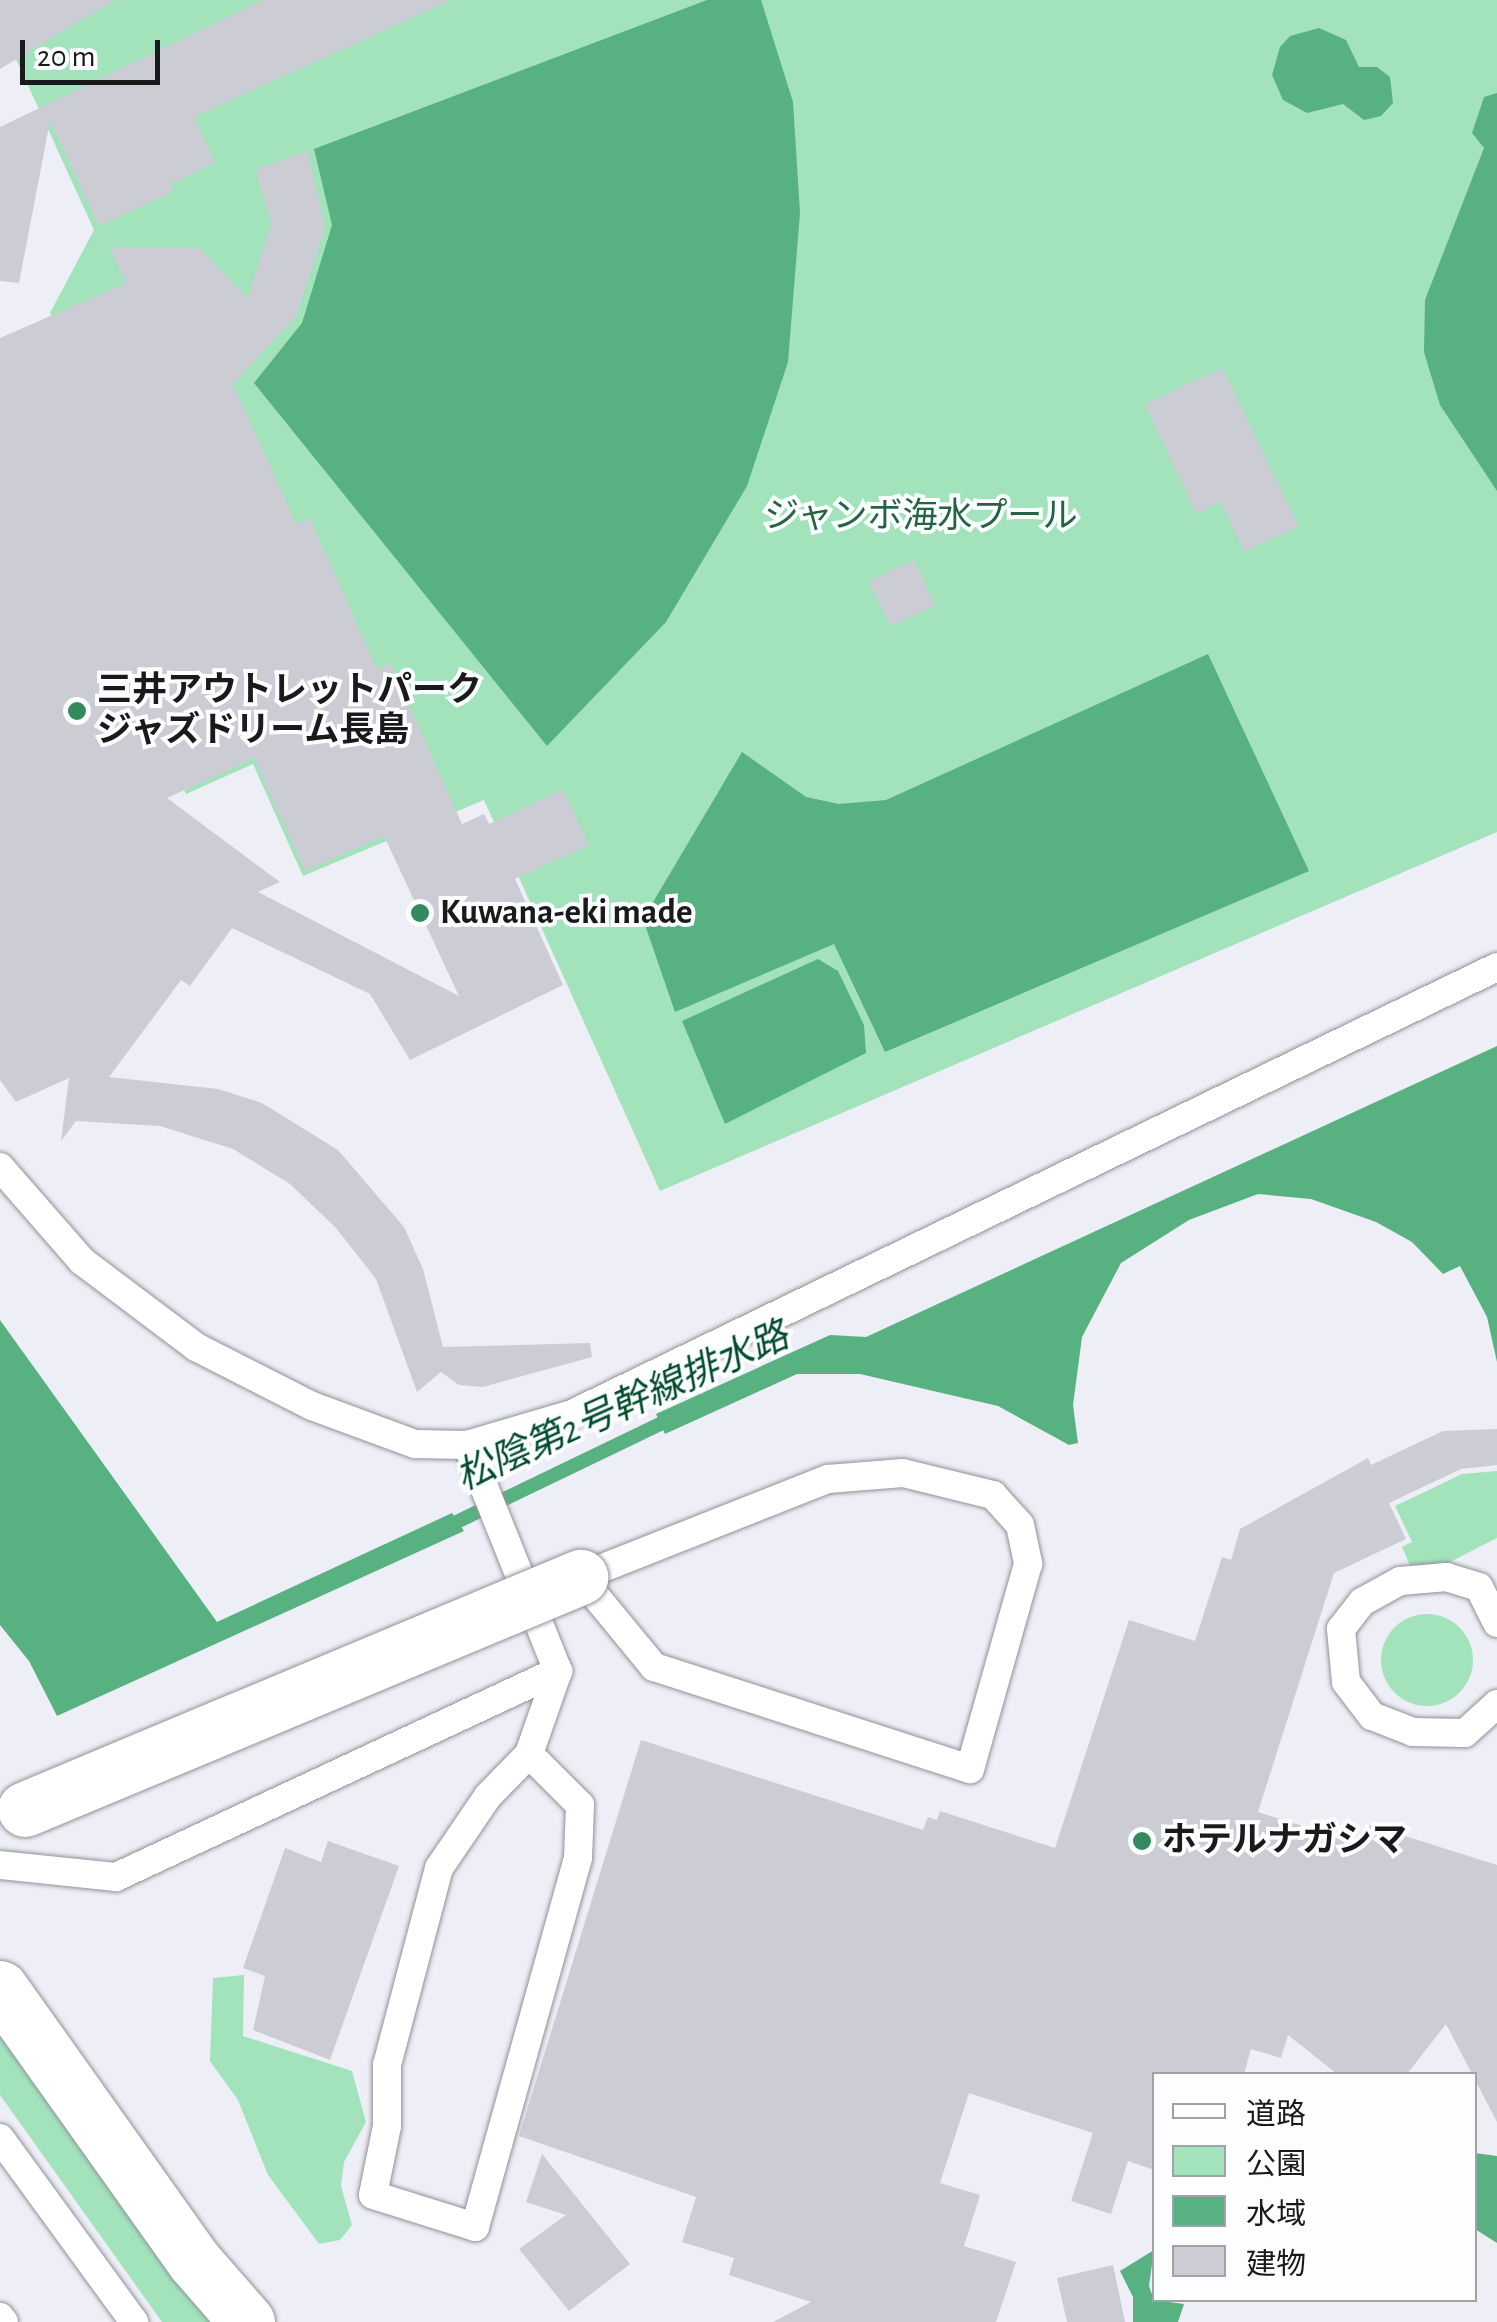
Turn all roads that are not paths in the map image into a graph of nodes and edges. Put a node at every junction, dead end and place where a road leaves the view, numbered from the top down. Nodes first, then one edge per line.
1 (1497, 967) edge
2 (0, 1167) edge
3 (466, 1445) junction
4 (580, 1578) junction
5 (1497, 1623) edge
6 (558, 1671) junction
7 (1497, 1704) edge
8 (529, 1754) junction
9 (12, 1814) edge
10 (0, 1865) edge
11 (0, 1988) edge
12 (0, 2138) edge
13 (134, 2322) edge
14 (248, 2322) edge

1 - 3 lane
2 - 3 lane
3 - 6 lane
4 - 4 lane
4 - 9 street, bridge
5 - 7 lane
6 - 8 lane
6 - 10 lane
8 - 8 lane
11 - 14 street
12 - 13 lane

